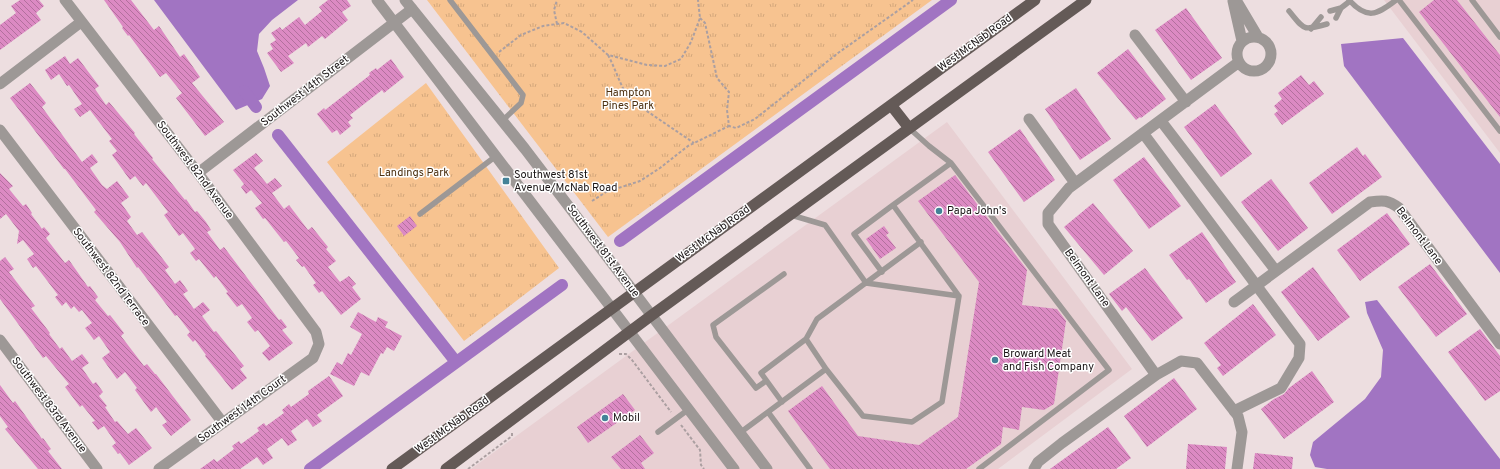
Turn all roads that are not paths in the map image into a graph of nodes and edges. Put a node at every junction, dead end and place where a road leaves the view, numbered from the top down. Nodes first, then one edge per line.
1 (65, 0) edge
2 (377, 0) edge
3 (450, 0) edge
4 (1035, 0) edge
5 (1086, 0) edge
6 (1232, 0) edge
7 (1236, 0) edge
8 (1398, 0) edge
9 (1472, 0) edge
10 (1349, 1) edge
11 (409, 4) edge
12 (1341, 8) junction
13 (1289, 11) dead end
14 (1330, 11) dead end
15 (1321, 17) dead end
16 (1336, 18) dead end
17 (81, 22) junction
18 (394, 22) junction
19 (1327, 24) dead end
20 (1310, 29) junction
21 (1135, 35) dead end
22 (1258, 37) junction
23 (1500, 37) edge
24 (1242, 41) junction
25 (1239, 62) junction
26 (0, 84) edge
27 (1186, 102) junction
28 (891, 105) junction
29 (1029, 119) dead end
30 (502, 120) junction
31 (1161, 121) junction
32 (909, 128) junction
33 (0, 130) edge
34 (1500, 131) edge
35 (1143, 133) junction
36 (496, 156) junction
37 (952, 163) junction
38 (198, 173) junction
39 (1075, 183) junction
40 (893, 205) junction
41 (420, 214) dead end
42 (790, 215) junction
43 (921, 242) junction
44 (882, 272) junction
45 (1276, 272) junction
46 (784, 274) dead end
47 (866, 284) junction
48 (1257, 285) junction
49 (634, 292) junction
50 (959, 296) junction
51 (1234, 302) dead end
52 (612, 308) junction
53 (652, 315) junction
54 (630, 332) junction
55 (806, 339) junction
56 (0, 340) edge
57 (319, 344) joint
58 (1500, 344) edge
59 (826, 369) junction
60 (1156, 375) junction
61 (766, 381) junction
62 (782, 402) junction
63 (689, 409) junction
64 (1234, 411) junction
65 (768, 412) junction
66 (223, 423) junction
67 (658, 432) dead end
68 (741, 432) junction
69 (97, 469) edge
70 (159, 469) edge
71 (392, 469) edge
72 (446, 469) edge
73 (734, 469) edge
74 (767, 469) edge
75 (810, 469) edge
76 (979, 469) edge
77 (1034, 469) edge
78 (1237, 469) edge

1 - 17 street, Southwest 82nd Avenue
2 - 18 street
3 - 30 lane
4 - 28 main road, West McNab Road
5 - 32 main road
6 - 24 street
7 - 22 street
8 - 10 lane
8 - 34 lane
9 - 23 lane
10 - 12 lane
11 - 18 street, Southwest 14th Street
11 - 30 street, Southwest 81st Avenue
12 - 14 lane
12 - 16 lane
13 - 20 lane
15 - 20 lane
17 - 26 street
17 - 38 street, Southwest 82nd Avenue
18 - 36 street
18 - 38 street, Southwest 14th Street
19 - 20 lane
21 - 27 street
22 - 24 street
22 - 25 street
24 - 25 street
25 - 27 street, Belmont Lane
27 - 31 street, Belmont Lane
28 - 32 main road
28 - 49 main road, West McNab Road
29 - 39 street
30 - 49 street, Southwest 81st Avenue
31 - 35 street, Belmont Lane
31 - 45 street
32 - 37 lane
32 - 42 main road
33 - 66 street, Southwest 82nd Terrace
35 - 39 street, Belmont Lane
35 - 48 street
36 - 41 lane
36 - 52 street
37 - 40 lane
37 - 76 lane
38 - 57 street, Southwest 82nd Avenue
39 - 60 street, Belmont Lane
40 - 43 lane
40 - 44 lane
42 - 47 lane
42 - 53 main road
43 - 44 lane
43 - 50 lane
44 - 47 lane
45 - 48 street, Belmont Lane
45 - 58 street, Belmont Lane
46 - 61 lane
47 - 50 lane
47 - 55 lane
48 - 51 street, Belmont Lane
48 - 64 street
49 - 52 main road, West McNab Road
49 - 53 street, Southwest 81st Avenue
50 - 59 lane
52 - 54 street
52 - 71 main road, West McNab Road
53 - 54 main road
53 - 68 street, Southwest 81st Avenue
54 - 63 street
54 - 72 main road
55 - 59 lane
55 - 61 lane
56 - 69 street, Southwest 83rd Avenue
57 - 66 street, Southwest 14th Court
59 - 62 lane
60 - 64 street
60 - 77 street
61 - 62 lane
62 - 65 lane
63 - 67 lane
63 - 73 street
64 - 78 street
65 - 68 lane
65 - 75 lane
66 - 70 street, Southwest 14th Court
68 - 74 street, Southwest 81st Avenue

